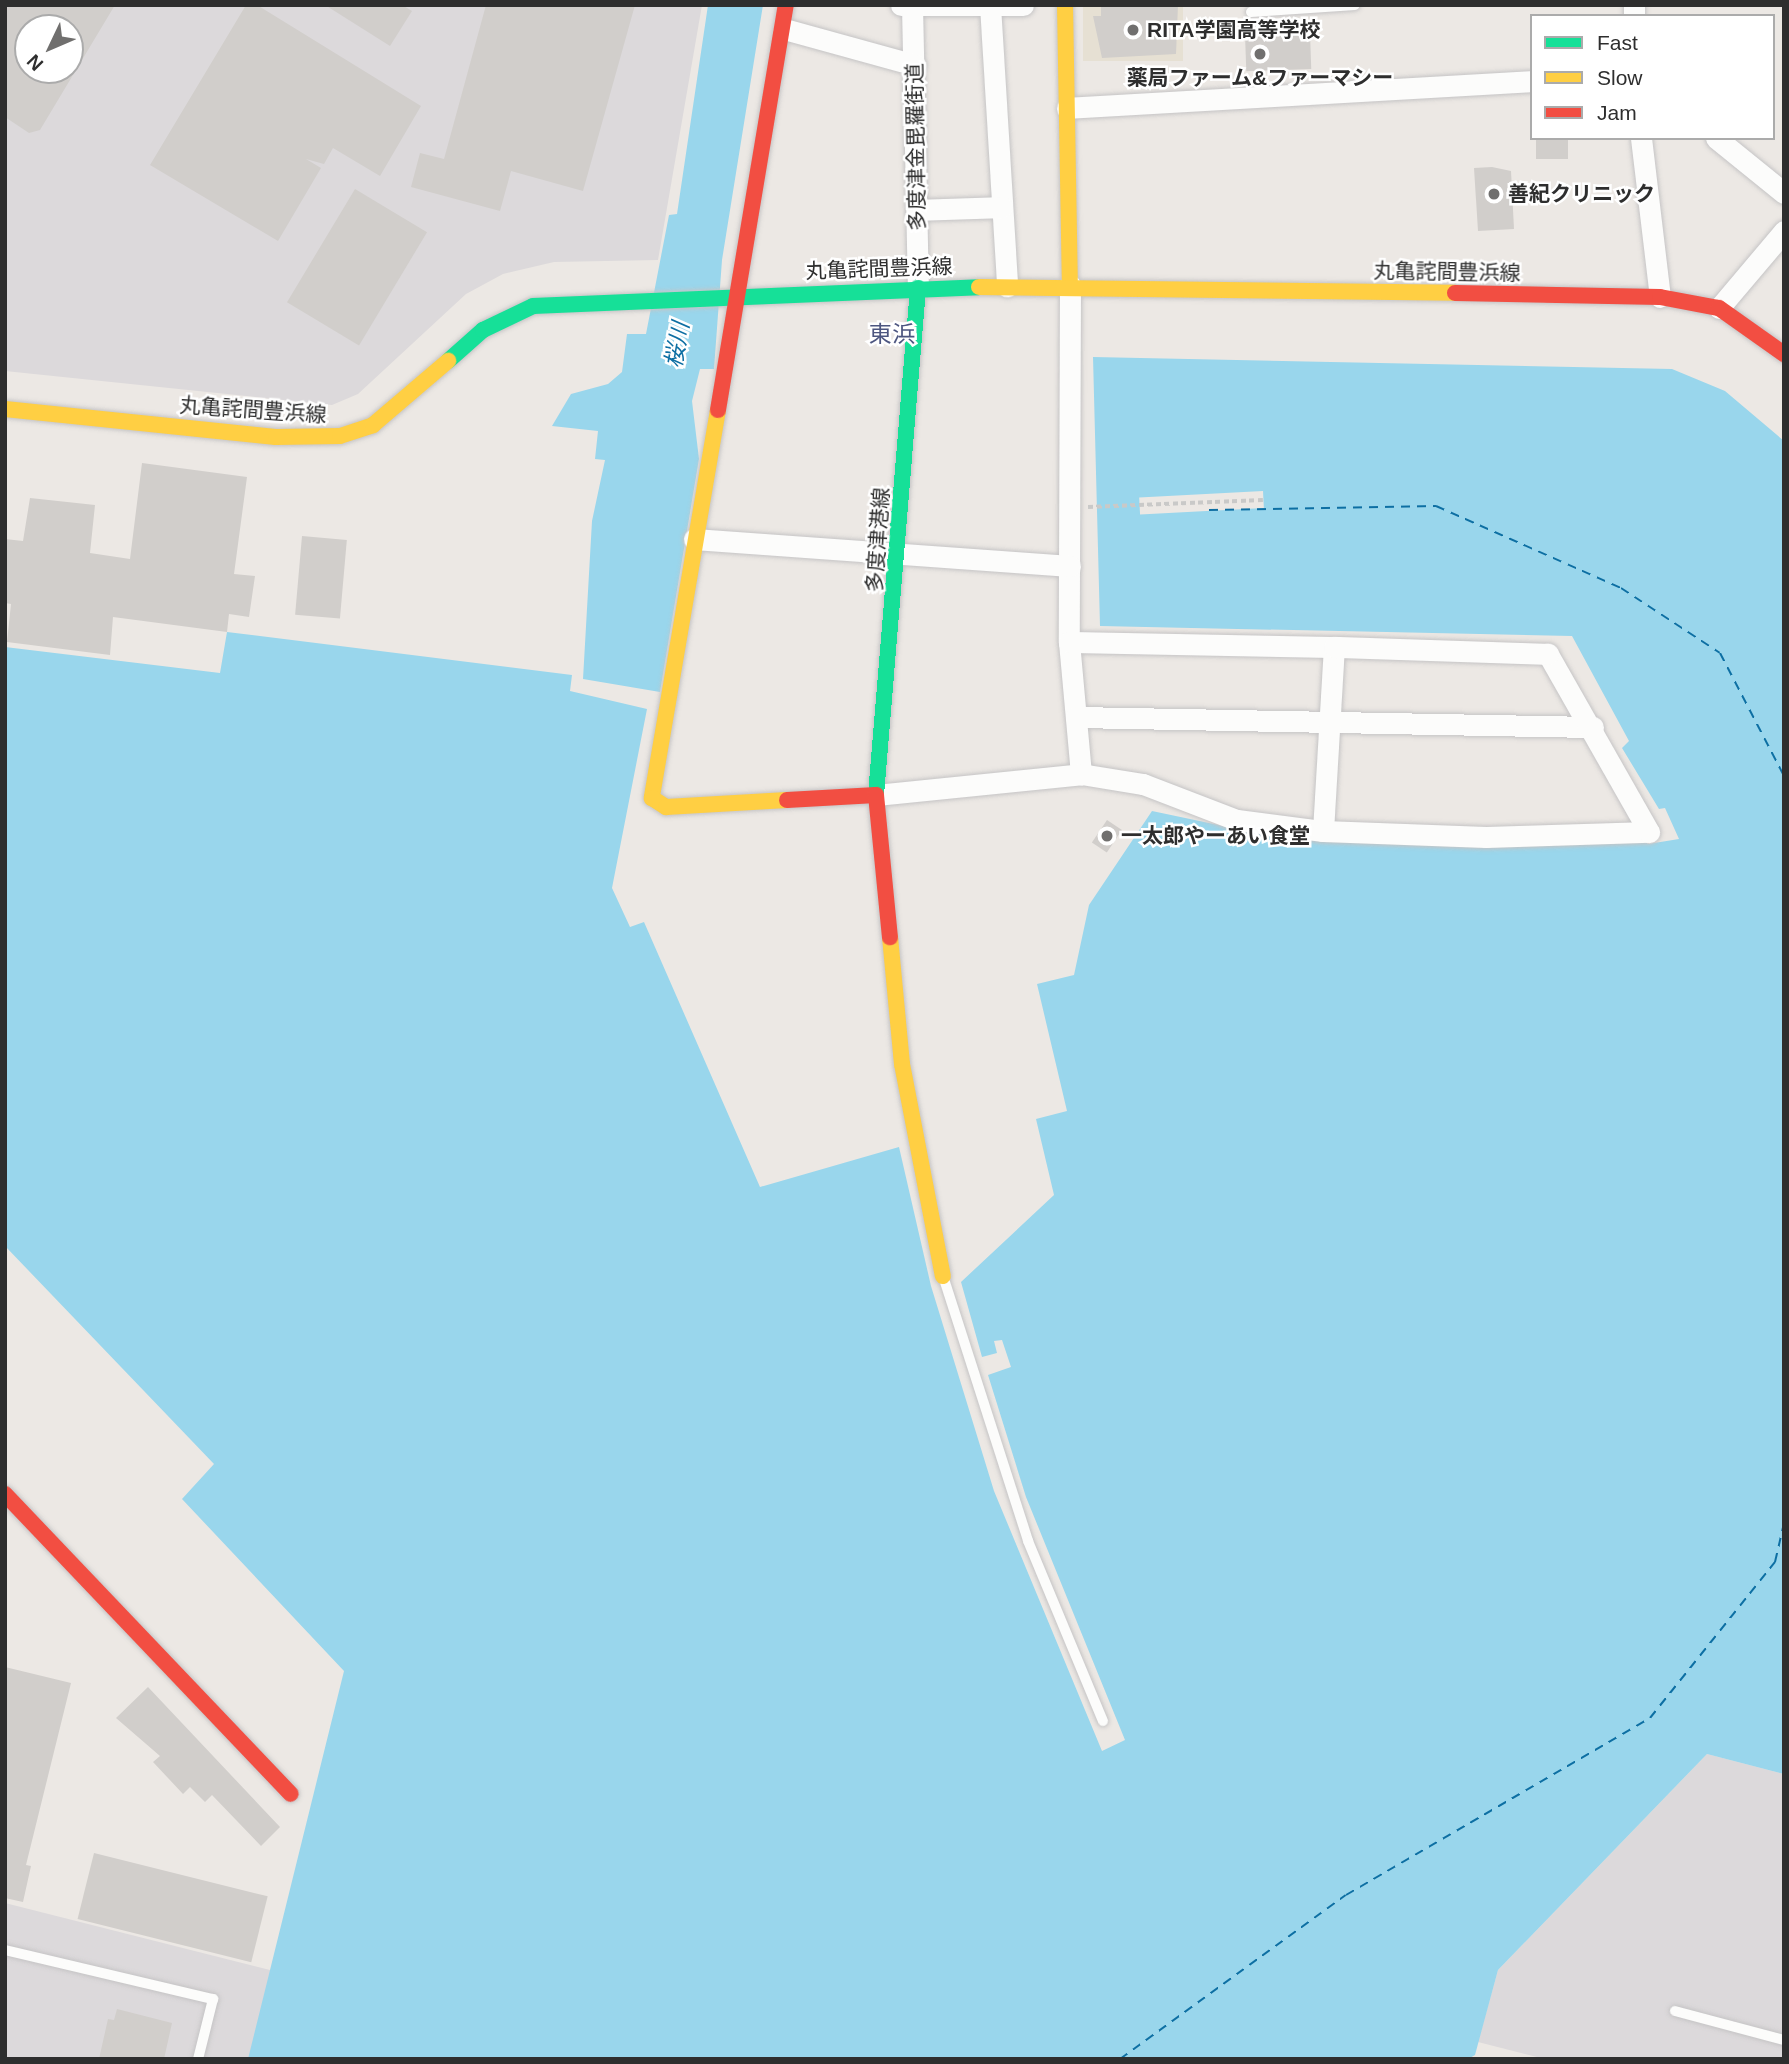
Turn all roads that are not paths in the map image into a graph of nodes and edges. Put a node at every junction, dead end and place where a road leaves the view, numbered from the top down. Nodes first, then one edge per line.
1 (786, 5) edge
2 (1023, 5) edge
3 (1065, 5) edge
4 (1355, 5) edge
5 (908, 6) edge
6 (990, 6) edge
7 (1327, 6) edge
8 (1251, 12) dead end
9 (784, 29) junction
10 (915, 65) junction
11 (1530, 81) edge
12 (1067, 107) junction
13 (1641, 140) edge
14 (1718, 140) edge
15 (1784, 193) edge
16 (1002, 207) junction
17 (917, 210) junction
18 (1784, 230) edge
19 (1070, 285) junction
20 (1007, 286) junction
21 (918, 288) junction
22 (735, 296) junction
23 (1660, 297) junction
24 (1719, 308) junction
25 (1784, 354) edge
26 (5, 409) edge
27 (694, 539) junction
28 (900, 552) junction
29 (1070, 566) junction
30 (1069, 642) junction
31 (1334, 647) junction
32 (1076, 717) junction
33 (1328, 722) junction
34 (1592, 727) junction
35 (1081, 774) junction
36 (876, 795) junction
37 (1323, 831) junction
38 (943, 1276) joint
39 (5, 1494) edge
40 (1103, 1721) dead end
41 (291, 1794) dead end
42 (5, 1950) edge
43 (1675, 2011) dead end
44 (1784, 2040) edge
45 (198, 2059) edge

1 - 9 main road
2 - 6 street
3 - 12 main road
4 - 7 lane
5 - 6 street
5 - 10 street, 多度津金毘羅街道
6 - 16 street
7 - 8 lane
9 - 10 street
9 - 22 main road
10 - 17 street, 多度津金毘羅街道
11 - 12 street
12 - 19 main road
13 - 23 street
14 - 15 street
16 - 17 street
16 - 20 street
17 - 21 street, 多度津金毘羅街道
18 - 24 street
19 - 20 main road, 丸亀詫間豊浜線
19 - 23 main road, 丸亀詫間豊浜線
19 - 29 street
20 - 21 main road, 丸亀詫間豊浜線
21 - 22 main road, 丸亀詫間豊浜線
21 - 28 main road, 多度津港線
22 - 26 main road, 丸亀詫間豊浜線
22 - 27 main road
23 - 24 main road, 丸亀詫間豊浜線
24 - 25 main road, 丸亀詫間豊浜線
27 - 28 street
27 - 36 main road
28 - 29 street
28 - 36 main road, 多度津港線
29 - 30 street
30 - 31 street
30 - 32 street
31 - 33 street
31 - 34 street
32 - 33 street
32 - 35 street
33 - 34 street
33 - 37 street
34 - 37 street
35 - 36 street
35 - 37 street
36 - 38 main road, 多度津港線
38 - 40 lane
39 - 41 main road
42 - 45 lane
43 - 44 lane

